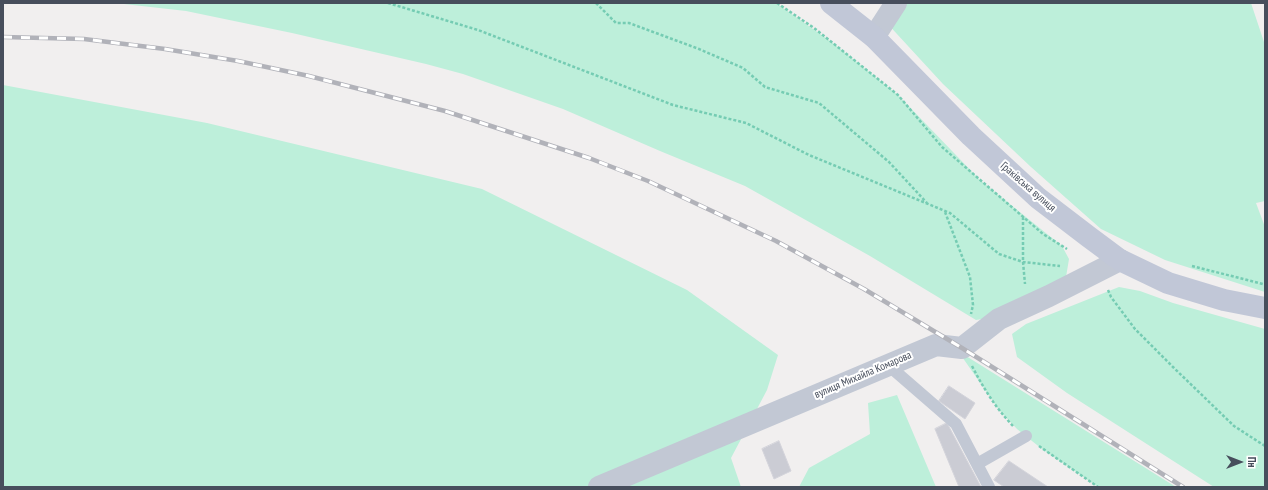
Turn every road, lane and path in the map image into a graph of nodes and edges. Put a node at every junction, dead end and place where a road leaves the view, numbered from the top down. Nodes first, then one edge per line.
1 (388, 3) edge
2 (596, 3) edge
3 (777, 3) edge
4 (831, 3) edge
5 (896, 3) edge
6 (874, 37) junction
7 (929, 205) junction
8 (945, 211) junction
9 (1023, 216) junction
10 (1069, 250) dead end
11 (1120, 260) junction
12 (1023, 262) junction
13 (1188, 265) dead end
14 (1100, 271) junction
15 (1265, 284) edge
16 (1027, 306) junction
17 (1265, 308) edge
18 (966, 356) junction
19 (888, 364) junction
20 (1026, 436) junction
21 (1265, 446) edge
22 (977, 464) junction
23 (599, 487) edge
24 (989, 487) edge
25 (1098, 487) edge

1 - 7 path
2 - 7 path
3 - 9 path
4 - 6 street, Граківська вулиця
5 - 6 street
6 - 11 street, Граківська вулиця
7 - 8 path
8 - 12 path
8 - 18 path
9 - 10 path
9 - 12 path
11 - 14 street
11 - 17 street, Граківська вулиця
12 - 16 path
13 - 15 path
14 - 16 street
14 - 21 path
16 - 18 street
18 - 19 street, вулиця Михайла Комарова
18 - 20 path
19 - 22 lane
19 - 23 street, вулиця Михайла Комарова
20 - 22 lane
20 - 25 path
22 - 24 lane

